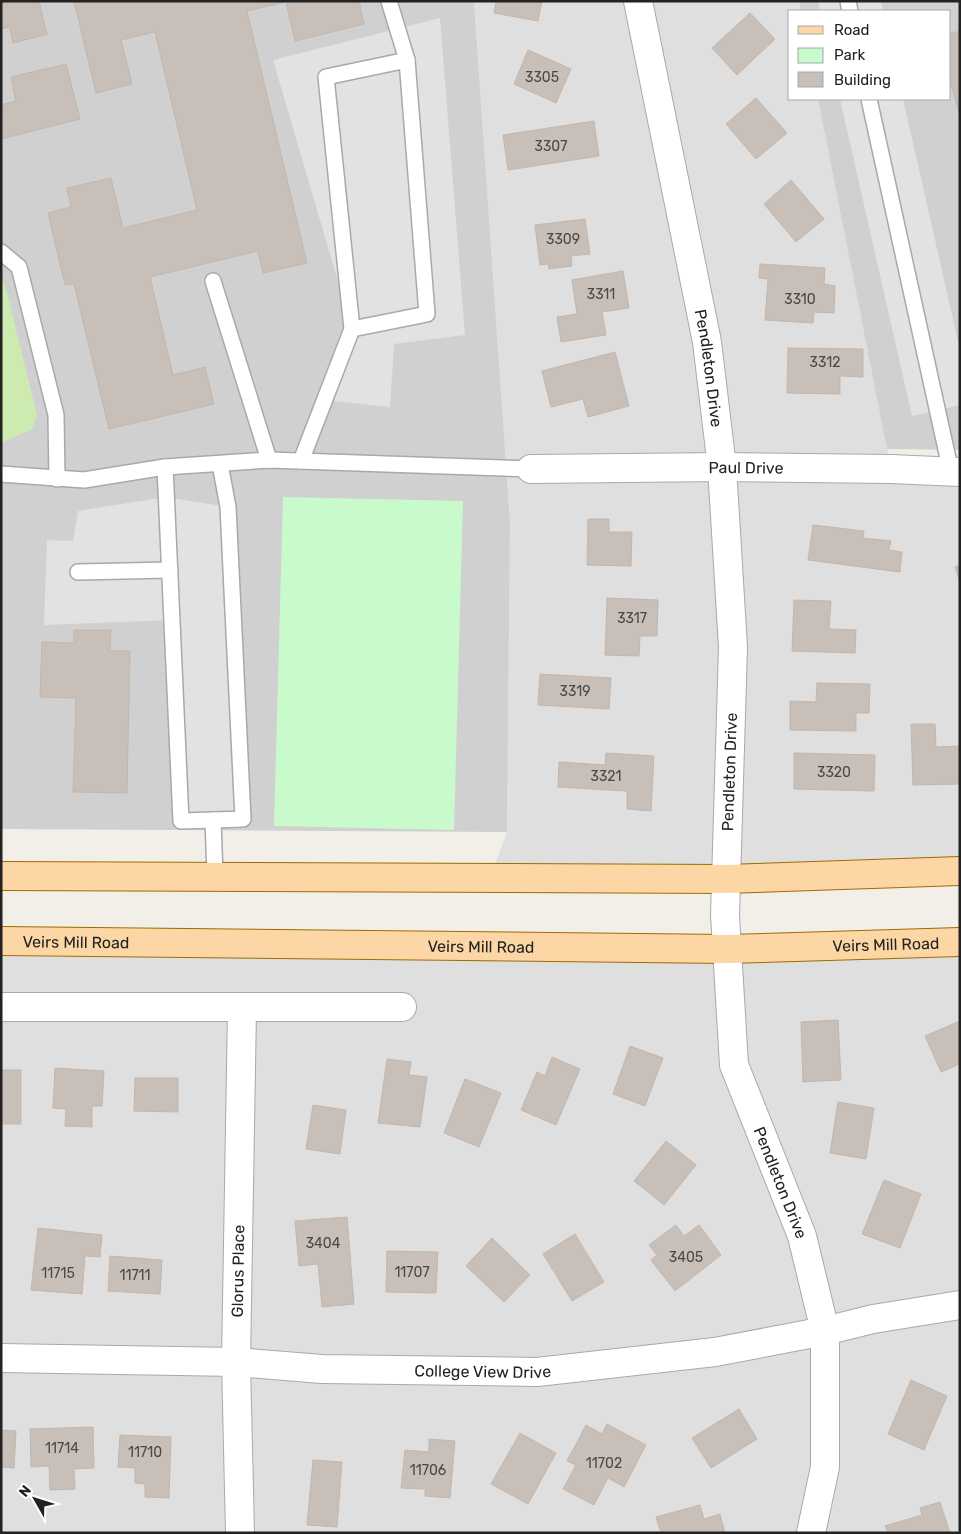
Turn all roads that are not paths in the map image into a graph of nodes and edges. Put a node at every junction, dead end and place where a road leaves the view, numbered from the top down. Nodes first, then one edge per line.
1 (389, 1) edge
2 (638, 1) edge
3 (407, 60) junction
4 (869, 100) edge
5 (1, 252) edge
6 (213, 281) dead end
7 (352, 330) junction
8 (269, 460) junction
9 (301, 461) junction
10 (220, 464) junction
11 (165, 467) junction
12 (722, 467) junction
13 (531, 469) joint
14 (955, 472) edge
15 (1, 474) edge
16 (57, 479) junction
17 (170, 570) junction
18 (78, 572) dead end
19 (213, 820) junction
20 (960, 872) edge
21 (1, 876) edge
22 (215, 876) junction
23 (726, 879) junction
24 (1, 941) edge
25 (960, 942) edge
26 (727, 949) junction
27 (1, 1007) edge
28 (402, 1007) dead end
29 (242, 1009) junction
30 (960, 1305) edge
31 (825, 1331) junction
32 (1, 1358) edge
33 (236, 1362) junction
34 (240, 1533) edge
35 (811, 1533) edge

1 - 3 lane
2 - 12 street, Pendleton Drive
3 - 7 lane
3 - 7 lane
4 - 14 lane
5 - 16 lane
6 - 8 lane
7 - 9 lane
8 - 9 lane
8 - 10 lane
9 - 13 lane
10 - 11 lane
10 - 19 lane
11 - 16 lane
11 - 17 lane
12 - 13 street, Paul Drive
12 - 14 street, Paul Drive
12 - 23 street, Pendleton Drive
15 - 16 lane
17 - 18 lane
17 - 19 lane
19 - 22 lane
20 - 23 main road
21 - 22 main road
22 - 23 main road
23 - 26 street, Pendleton Drive
24 - 26 main road, Veirs Mill Road
25 - 26 main road, Veirs Mill Road
26 - 31 street, Pendleton Drive
27 - 29 street
28 - 29 street
29 - 33 street, Glorus Place
30 - 31 street, College View Drive
31 - 33 street, College View Drive
31 - 35 street, Pendleton Drive
32 - 33 street, College View Drive
33 - 34 street, Glorus Place

